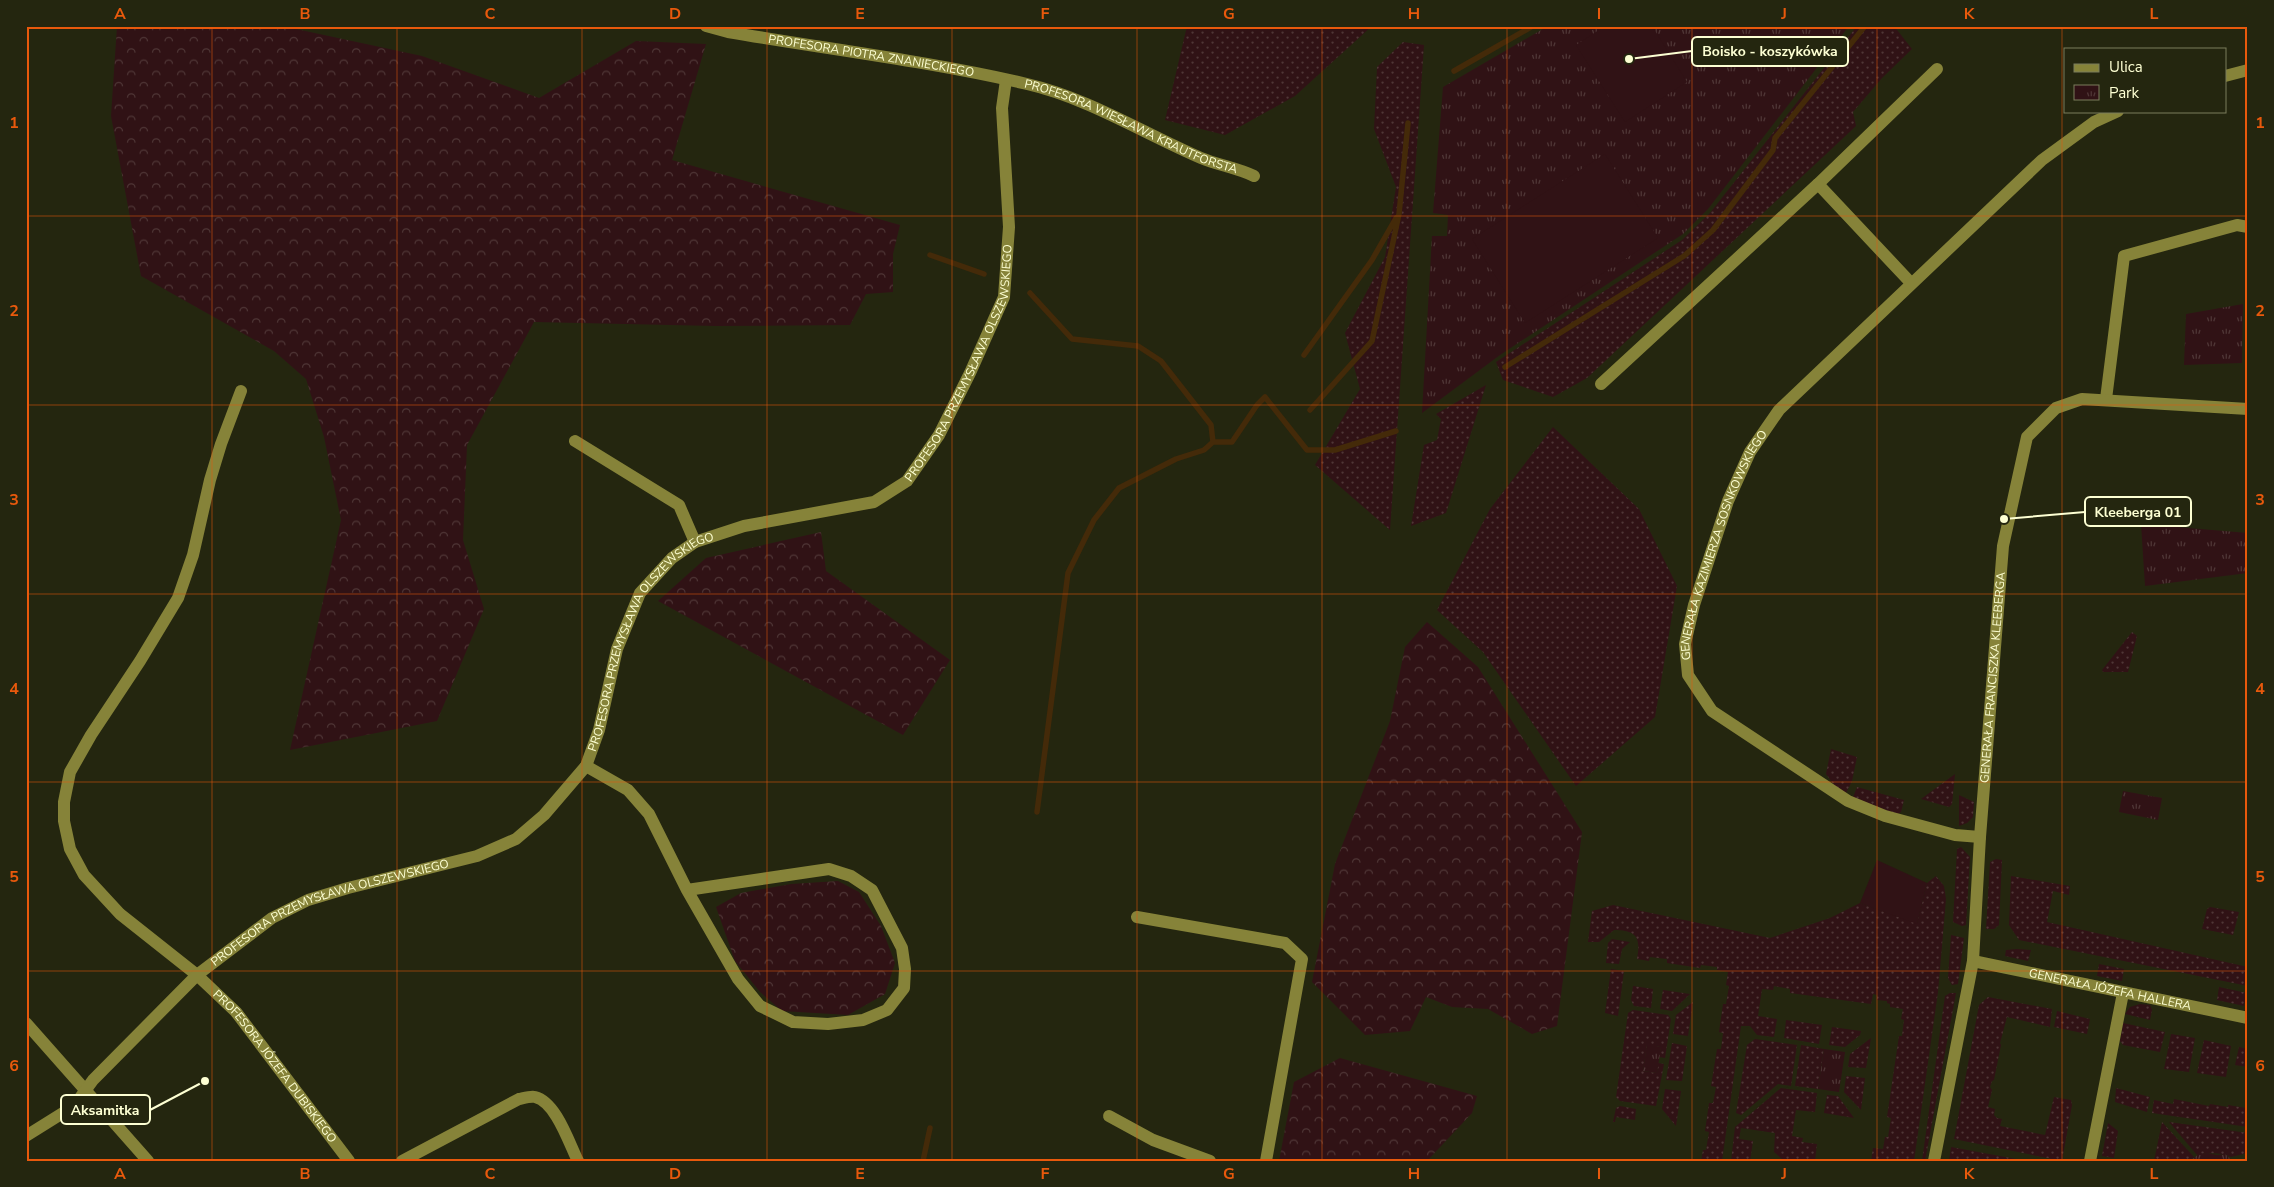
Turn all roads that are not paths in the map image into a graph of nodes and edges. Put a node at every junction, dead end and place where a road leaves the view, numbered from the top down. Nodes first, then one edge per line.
1 (706, 26) edge
2 (1938, 70) dead end
3 (2248, 70) edge
4 (2226, 76) edge
5 (1006, 80) junction
6 (2116, 112) edge
7 (1254, 176) dead end
8 (1818, 184) junction
9 (2248, 227) edge
10 (1911, 283) junction
11 (1601, 384) dead end
12 (241, 391) dead end
13 (2106, 399) junction
14 (2248, 408) edge
15 (575, 441) dead end
16 (695, 542) junction
17 (586, 766) junction
18 (1980, 837) junction
19 (687, 890) junction
20 (1137, 916) dead end
21 (1973, 961) junction
22 (196, 975) junction
23 (2123, 993) junction
24 (2248, 1018) edge
25 (26, 1022) edge
26 (86, 1090) junction
27 (1109, 1116) dead end
28 (26, 1136) edge
29 (148, 1161) edge
30 (349, 1161) edge
31 (402, 1161) edge
32 (578, 1161) edge
33 (1210, 1161) edge
34 (1266, 1161) edge
35 (1934, 1161) edge
36 (2090, 1161) edge

1 - 5 street, PROFESORA PIOTRA ZNANIECKIEGO
2 - 8 street
3 - 4 street
5 - 7 street, PROFESORA WIESŁAWA KRAUTFORSTA
5 - 16 street, PROFESORA PRZEMYSŁAWA OLSZEWSKIEGO
6 - 10 street, GENERAŁA KAZIMIERZA SOSNKOWSKIEGO
8 - 10 street
8 - 11 street
9 - 13 street
10 - 18 street, GENERAŁA KAZIMIERZA SOSNKOWSKIEGO
12 - 22 street, PROFESORA JÓZEFA DUBISKIEGO
13 - 14 street
13 - 18 street, GENERAŁA FRANCISZKA KLEEBERGA
15 - 16 street
16 - 17 street, PROFESORA PRZEMYSŁAWA OLSZEWSKIEGO
17 - 19 street
17 - 22 street, PROFESORA PRZEMYSŁAWA OLSZEWSKIEGO
18 - 21 street, GENERAŁA FRANCISZKA KLEEBERGA
19 - 19 street
20 - 34 street
21 - 23 street, GENERAŁA JÓZEFA HALLERA
21 - 35 street, GENERAŁA FRANCISZKA KLEEBERGA
22 - 26 street, PROFESORA PRZEMYSŁAWA OLSZEWSKIEGO
22 - 30 street, PROFESORA JÓZEFA DUBISKIEGO
23 - 24 street, GENERAŁA JÓZEFA HALLERA
23 - 36 street
25 - 26 street
26 - 28 street, PROFESORA PRZEMYSŁAWA OLSZEWSKIEGO
26 - 29 street
27 - 33 street
31 - 32 street

